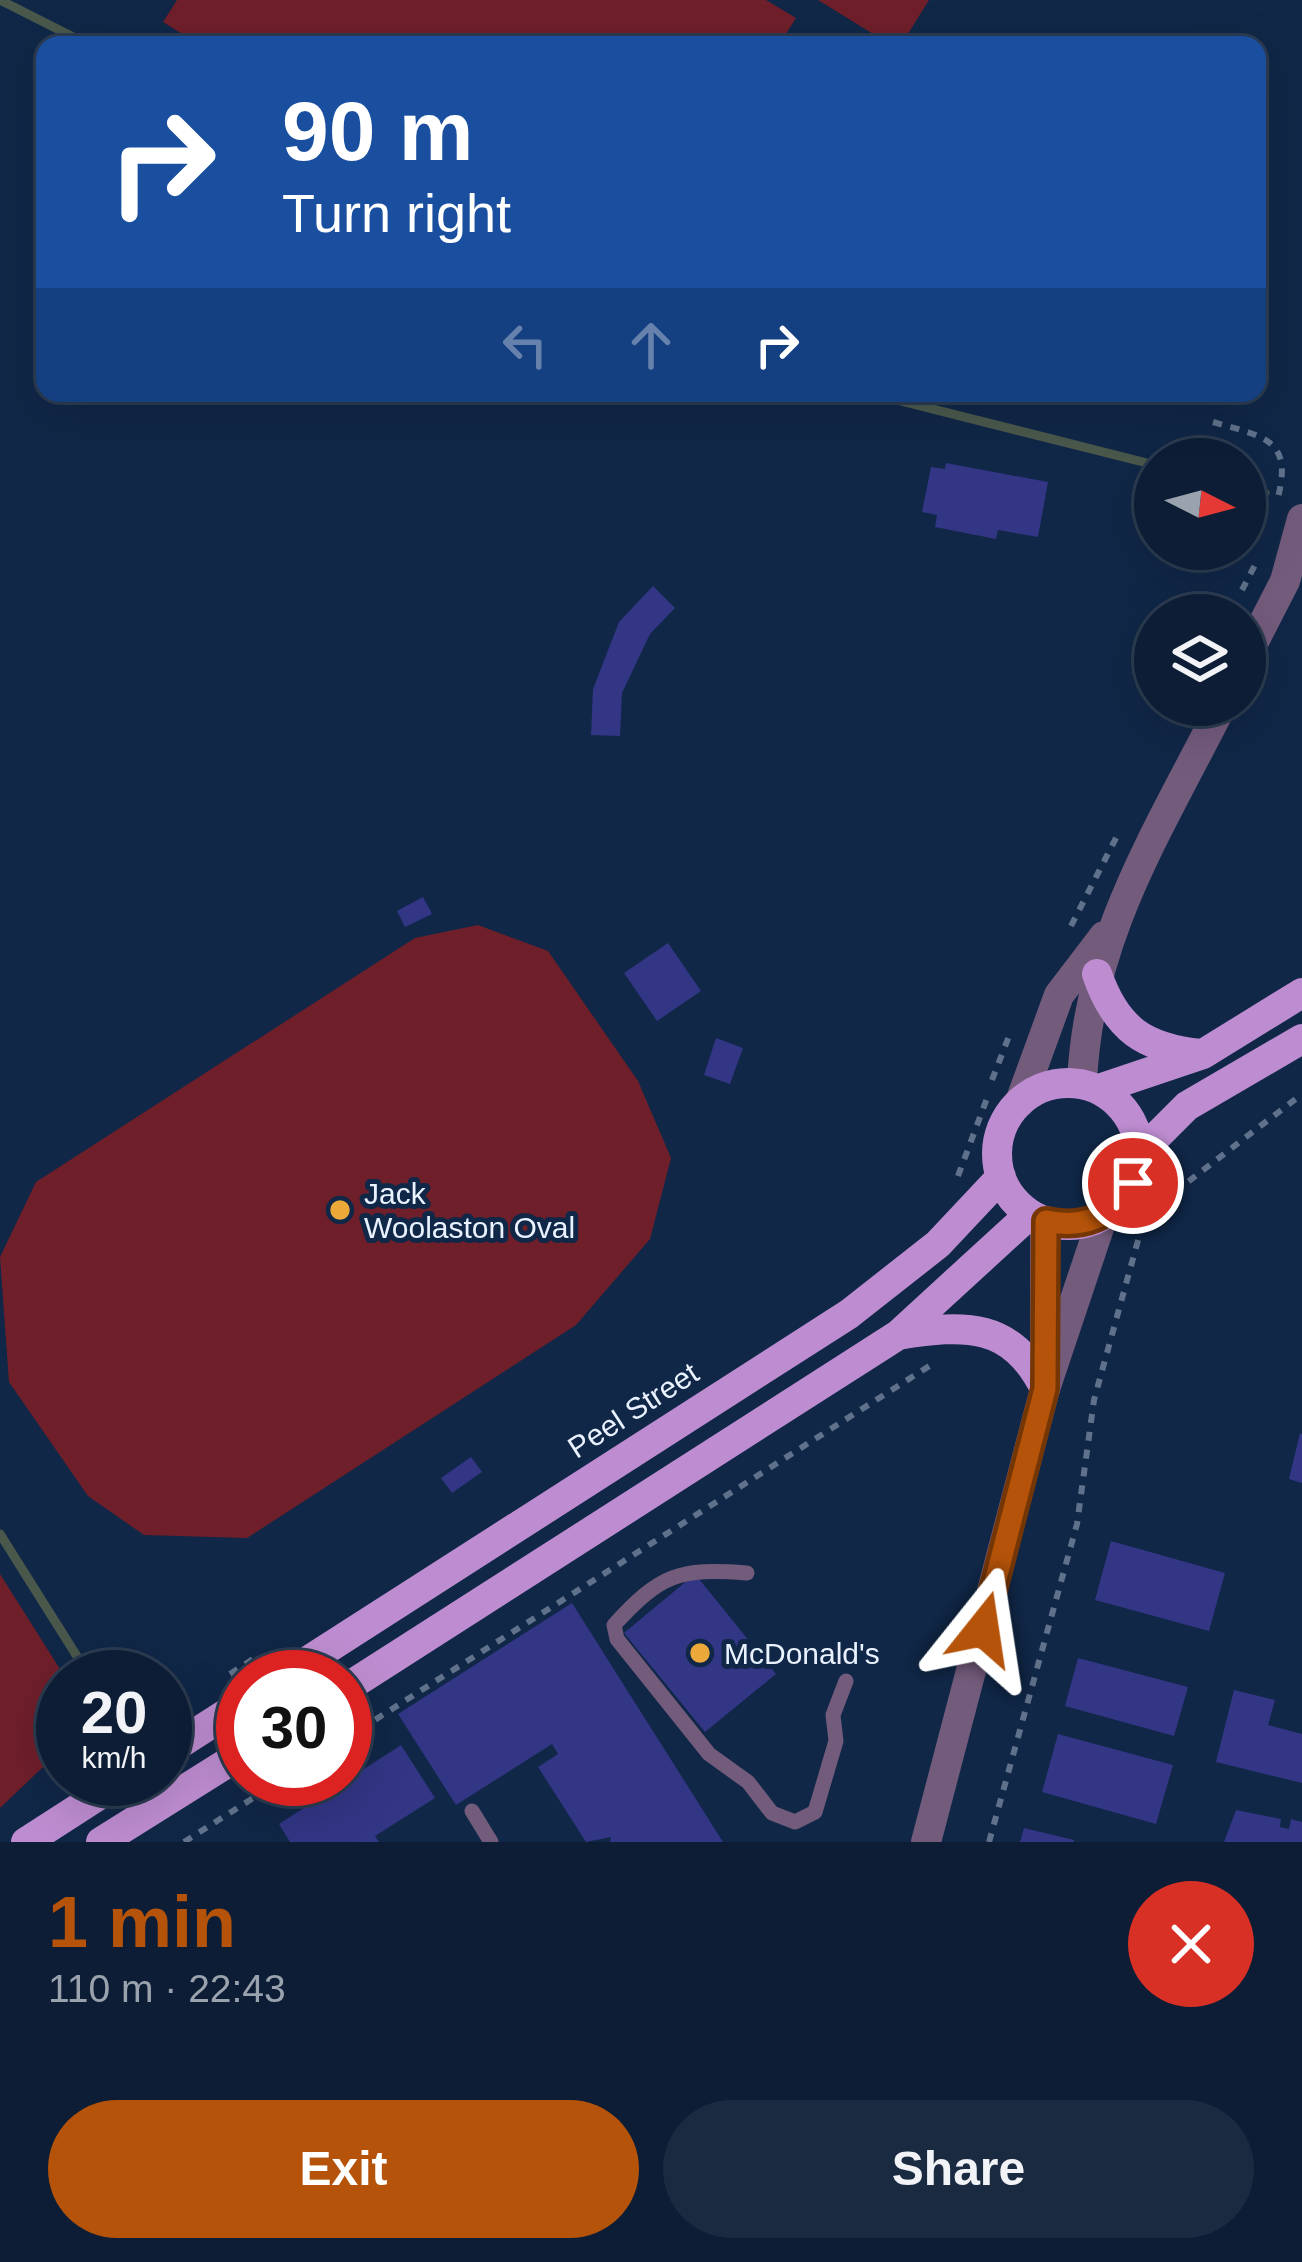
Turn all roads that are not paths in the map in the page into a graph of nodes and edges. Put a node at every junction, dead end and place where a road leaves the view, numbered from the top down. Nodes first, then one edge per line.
1 (1288, 513) edge
2 (1266, 618) edge
3 (1211, 726) edge
4 (1108, 932) junction
5 (1096, 974) junction
6 (1302, 993) edge
7 (1302, 1039) edge
8 (1203, 1054) junction
9 (1090, 1086) junction
10 (1020, 1102) junction
11 (1140, 1153) junction
12 (1001, 1178) junction
13 (1103, 1216) junction
14 (1038, 1218) junction
15 (898, 1335) junction
16 (1045, 1389) junction
17 (747, 1573) dead end
18 (325, 1650) edge
19 (372, 1672) edge
20 (846, 1681) dead end
21 (82, 1806) edge
22 (159, 1806) edge
23 (164, 1806) edge
24 (472, 1811) dead end
25 (26, 1842) edge
26 (101, 1842) edge
27 (134, 1842) edge
28 (491, 1842) edge
29 (926, 1842) edge

1 - 2 street
3 - 4 street
4 - 5 street
4 - 10 street
5 - 8 main road
5 - 9 street
6 - 8 main road
7 - 11 main road
8 - 9 main road
9 - 10 main road
9 - 11 main road
10 - 12 main road
11 - 13 main road
12 - 14 main road
12 - 18 main road, Peel Street
13 - 14 main road
13 - 16 street
14 - 15 main road
14 - 16 street
15 - 16 main road
15 - 19 main road
16 - 29 street
17 - 20 lane
21 - 25 main road
22 - 26 main road
23 - 27 street
24 - 28 lane

